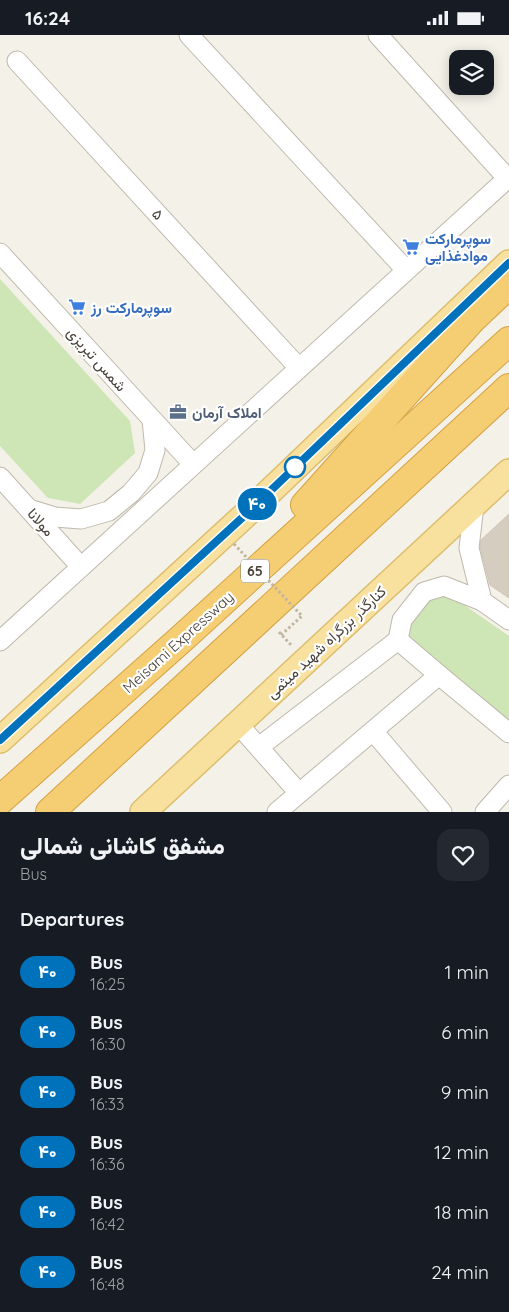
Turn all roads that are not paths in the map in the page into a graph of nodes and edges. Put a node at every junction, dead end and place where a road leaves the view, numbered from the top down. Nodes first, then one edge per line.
1 (189, 35) edge
2 (378, 35) edge
3 (17, 61) dead end
4 (508, 177) edge
5 (0, 253) edge
6 (509, 263) edge
7 (406, 270) junction
8 (509, 284) edge
9 (509, 341) edge
10 (299, 368) junction
11 (509, 388) edge
12 (509, 413) edge
13 (152, 420) junction
14 (193, 464) junction
15 (509, 472) edge
16 (0, 477) edge
17 (474, 505) junction
18 (29, 509) junction
19 (81, 567) junction
20 (482, 601) junction
21 (509, 619) edge
22 (398, 639) junction
23 (0, 641) edge
24 (179, 641) junction
25 (204, 669) junction
26 (439, 675) junction
27 (238, 724) junction
28 (373, 731) junction
29 (509, 733) edge
30 (0, 740) edge
31 (259, 747) junction
32 (509, 785) edge
33 (299, 793) junction
34 (0, 800) edge
35 (50, 812) edge
36 (143, 812) edge
37 (277, 812) edge
38 (442, 812) edge
39 (485, 812) edge

1 - 7 street
2 - 4 street
3 - 10 street, ۵
4 - 7 street
5 - 13 street, شمس تبریزی
6 - 30 main road
7 - 10 street
8 - 24 highway
9 - 24 highway, Meisami Expressway / 65
10 - 14 street
11 - 25 highway, 65
12 - 25 highway
13 - 14 street, شمس تبریزی
13 - 18 street
14 - 19 street
15 - 17 main road, کنارگذر بزرگراه شهید میثمی
16 - 18 street, مولانا
17 - 20 street
17 - 27 main road, کنارگذر بزرگراه شهید میثمی
18 - 19 street, مولانا
19 - 23 street
20 - 21 street
20 - 22 street
22 - 26 street
22 - 31 street
24 - 34 highway, Meisami Expressway / 65
25 - 35 highway, 65
26 - 28 street
26 - 29 street
27 - 31 street
27 - 36 main road, کنارگذر بزرگراه شهید میثمی
28 - 33 street
28 - 38 street
31 - 33 street
32 - 39 street
33 - 37 street

